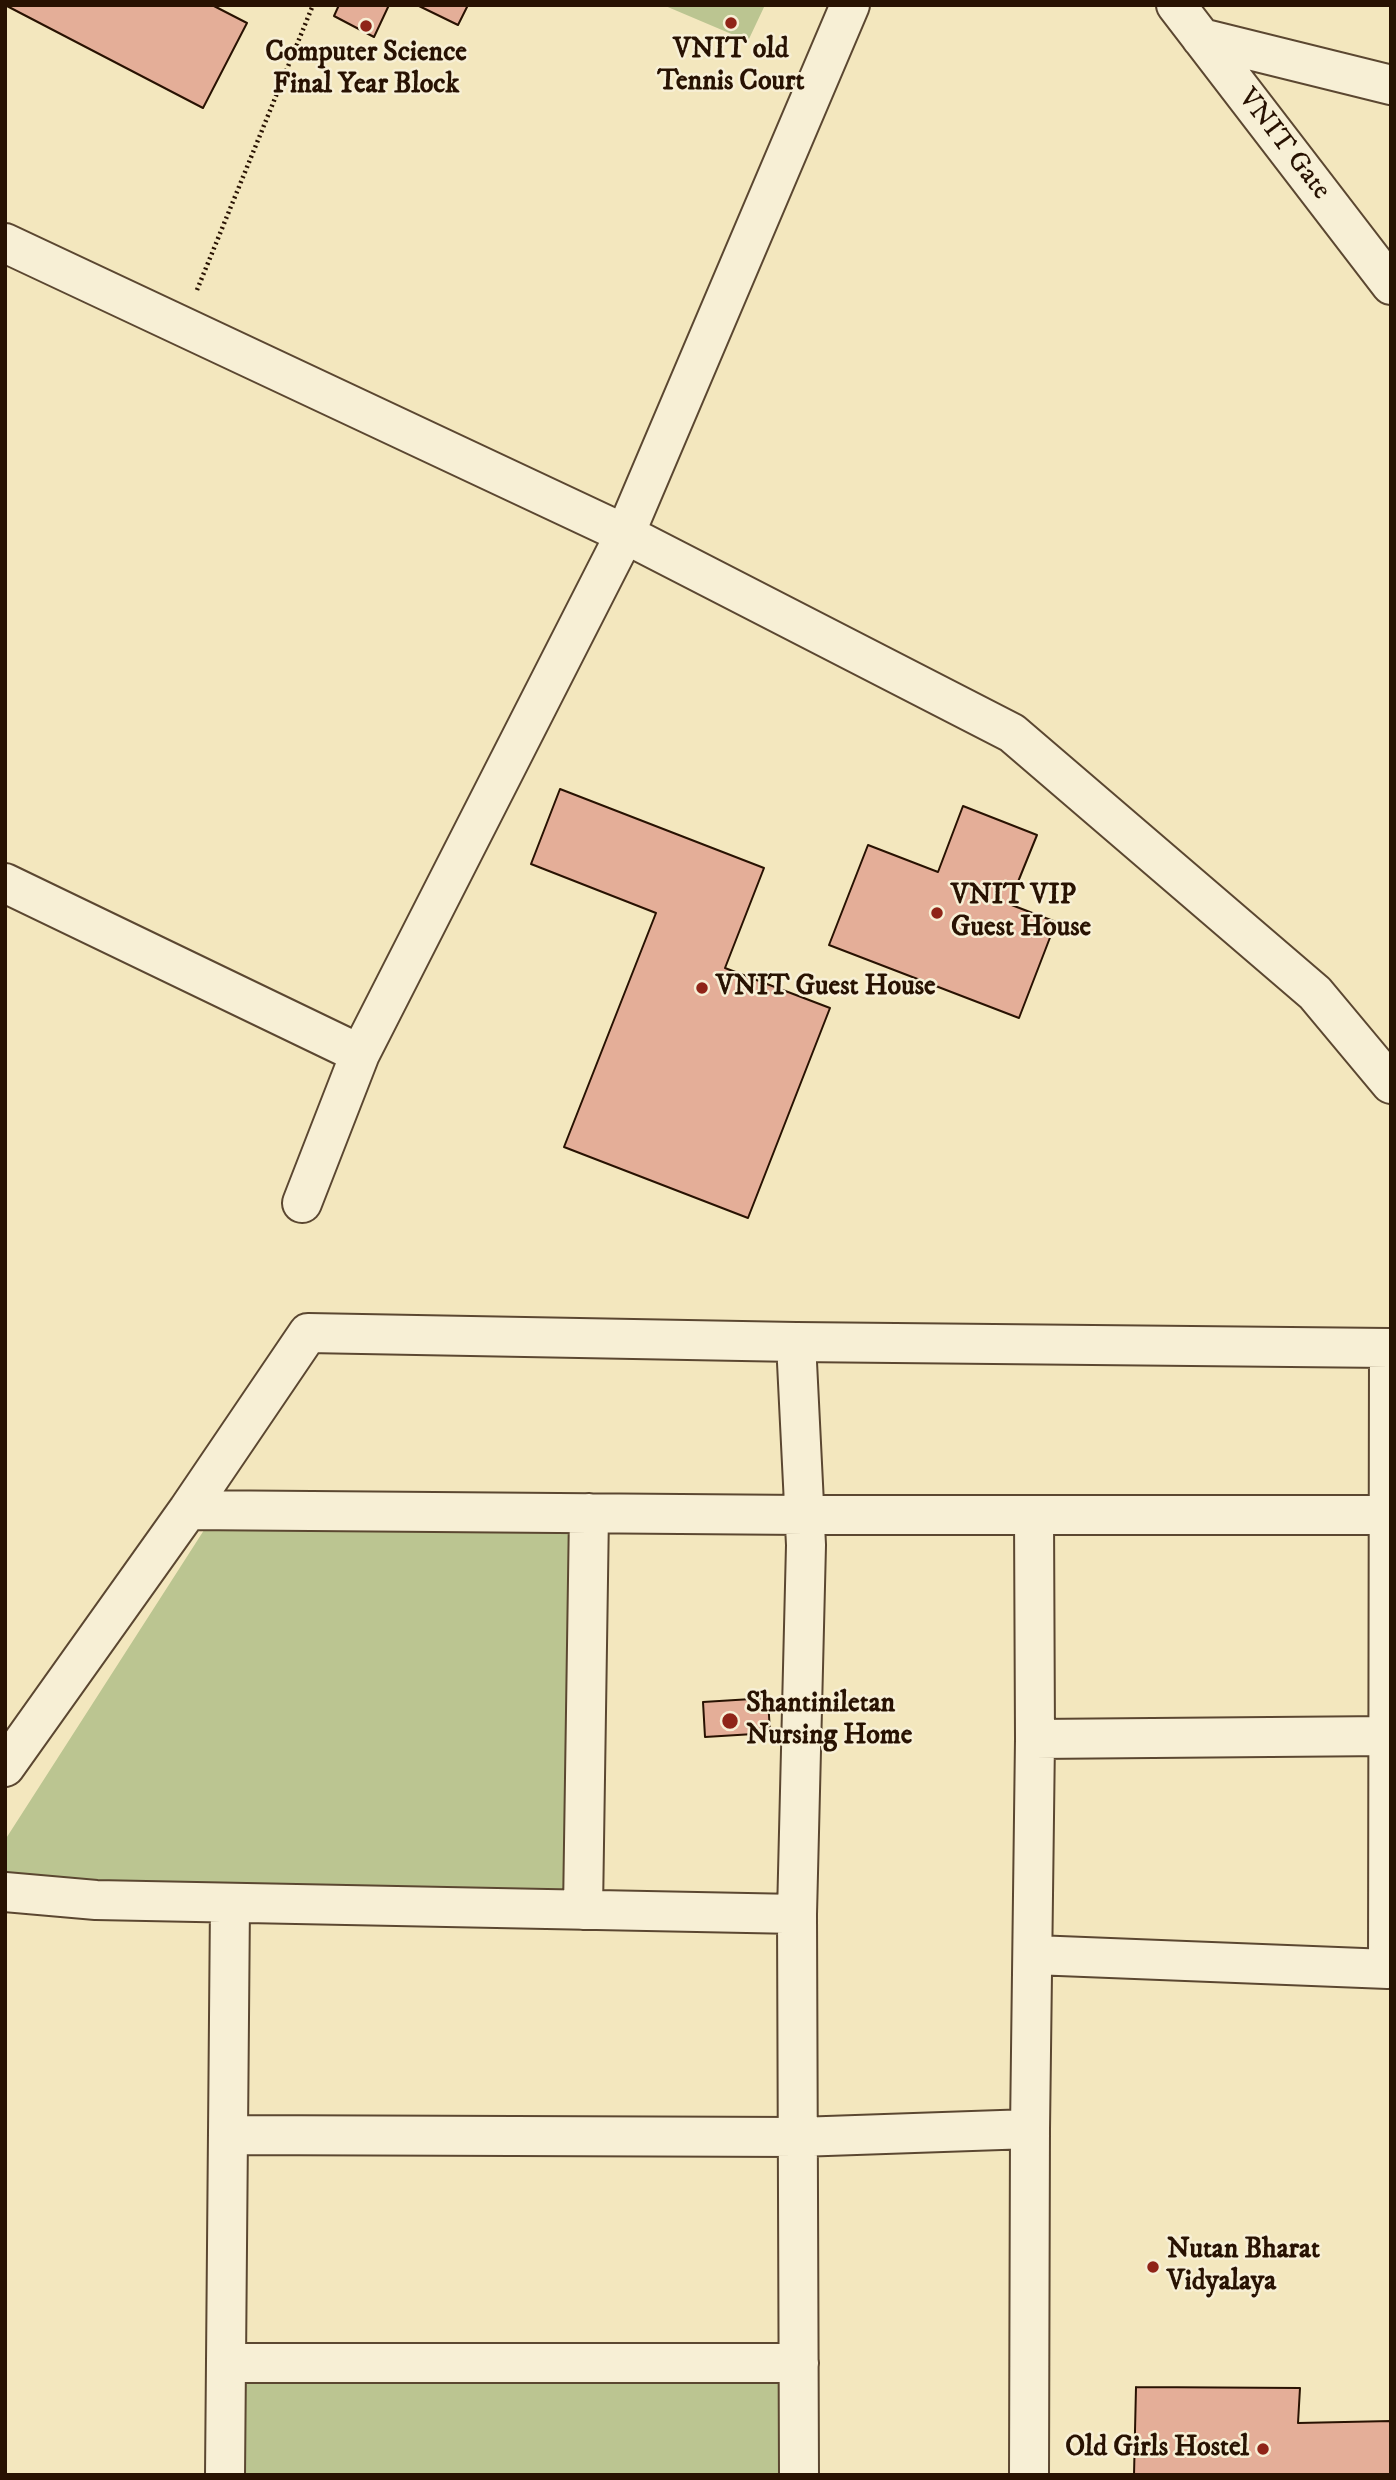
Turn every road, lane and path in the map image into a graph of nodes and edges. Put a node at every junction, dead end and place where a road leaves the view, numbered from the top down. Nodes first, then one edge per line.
1 (313, 5) edge
2 (850, 5) edge
3 (1176, 5) edge
4 (1201, 38) junction
5 (1391, 85) edge
6 (5, 243) edge
7 (1391, 285) edge
8 (182, 326) junction
9 (625, 534) junction
10 (5, 883) edge
11 (360, 1054) junction
12 (1391, 1084) edge
13 (302, 1203) dead end
14 (796, 1342) junction
15 (188, 1510) junction
16 (589, 1513) junction
17 (804, 1515) junction
18 (1034, 1515) junction
19 (1389, 1515) junction
20 (1388, 1736) junction
21 (1035, 1739) junction
22 (5, 1767) edge
23 (5, 1892) edge
24 (230, 1903) junction
25 (583, 1910) junction
26 (797, 1914) junction
27 (1034, 1955) junction
28 (1030, 2129) junction
29 (228, 2135) junction
30 (798, 2137) junction
31 (226, 2363) junction
32 (799, 2363) junction
33 (226, 2475) edge
34 (799, 2475) edge
35 (1029, 2475) edge

1 - 8 path
2 - 9 street
3 - 4 street, VNIT Gate
4 - 5 street
4 - 7 street, VNIT Gate
6 - 8 street
8 - 9 street
9 - 11 street
9 - 12 street
10 - 11 street
11 - 13 street
14 - 15 street
14 - 17 street
14 - 19 street
15 - 16 street
15 - 22 street
16 - 17 street
16 - 25 street
17 - 18 street
17 - 26 street
18 - 19 street
18 - 21 street
19 - 20 street
20 - 21 street
20 - 27 street
21 - 27 street
23 - 24 street
24 - 25 street
24 - 29 street
25 - 26 street
26 - 30 street
27 - 28 street
28 - 30 street
28 - 35 street
29 - 30 street
29 - 31 street
30 - 32 street
31 - 32 street
31 - 33 street
32 - 34 street

